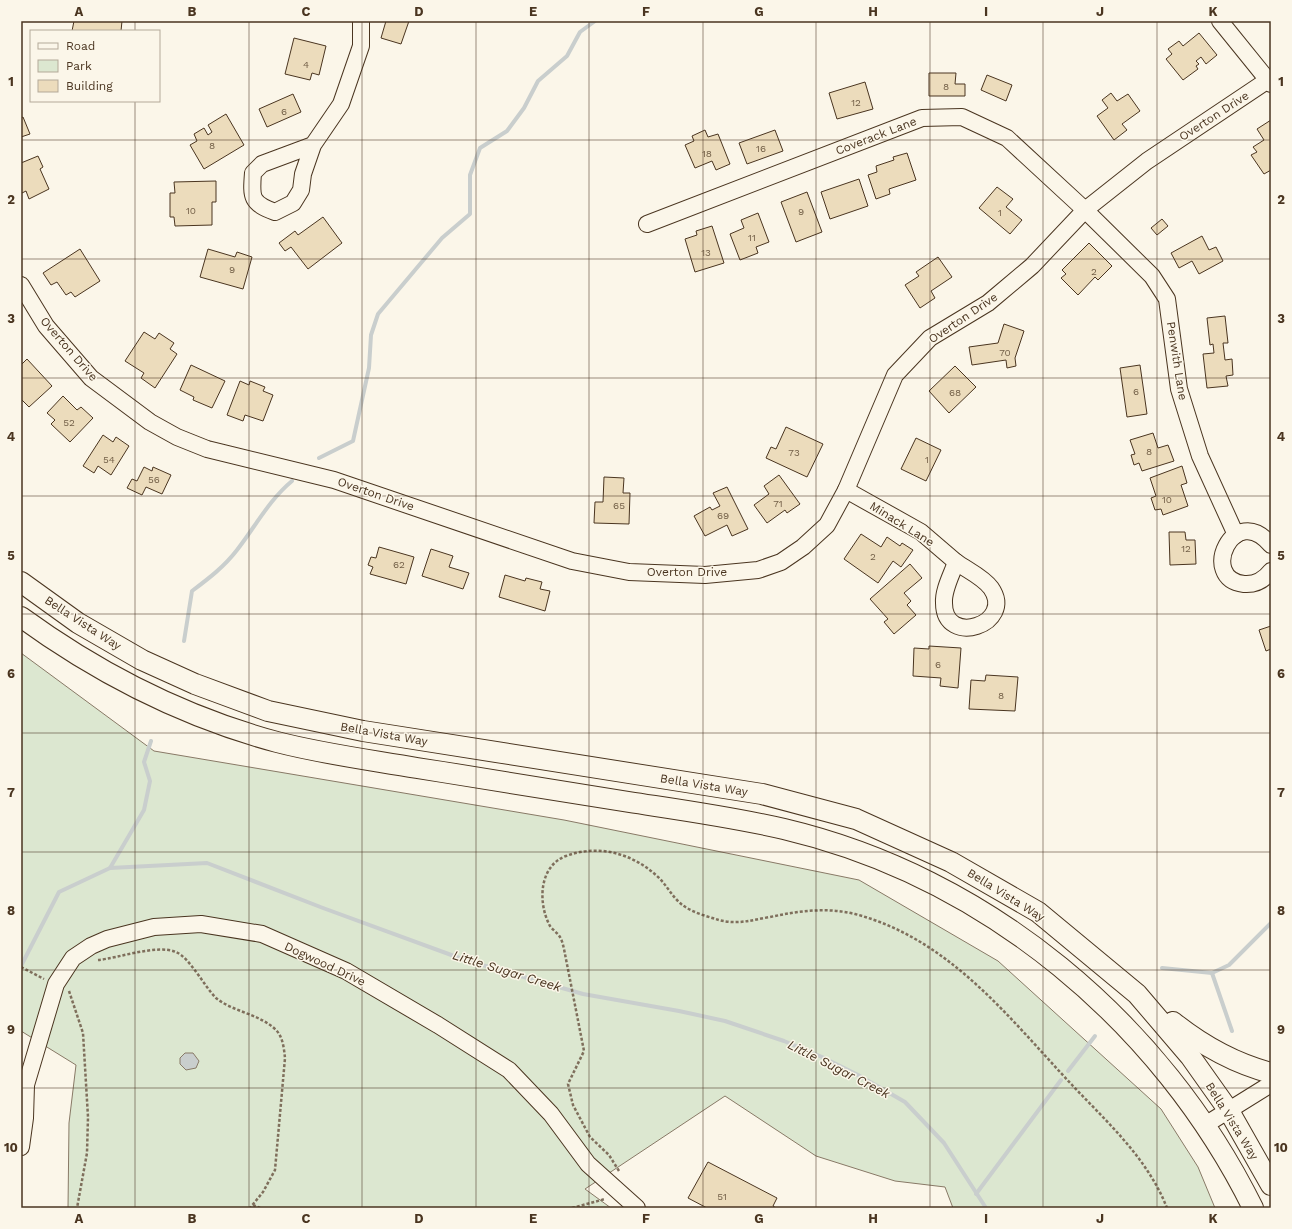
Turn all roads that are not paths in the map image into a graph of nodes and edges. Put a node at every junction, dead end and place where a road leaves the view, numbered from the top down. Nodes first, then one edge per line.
1 (361, 21) edge
2 (1220, 21) edge
3 (1270, 81) edge
4 (313, 145) junction
5 (1085, 210) junction
6 (647, 224) dead end
7 (21, 285) edge
8 (846, 490) junction
9 (1236, 535) junction
10 (1271, 545) edge
11 (956, 562) dead end
12 (1271, 571) edge
13 (21, 582) edge
14 (21, 617) edge
15 (1137, 994) junction
16 (1271, 1073) edge
17 (1271, 1084) edge
18 (24, 1089) edge
19 (1229, 1111) junction
20 (1206, 1125) junction
21 (21, 1147) edge
22 (1271, 1185) edge
23 (637, 1208) edge
24 (1253, 1208) edge

1 - 4 street
2 - 3 street
3 - 5 street, Overton Drive
4 - 4 street
5 - 6 street, Coverack Lane
5 - 8 street, Overton Drive
5 - 9 street, Penwith Lane
7 - 8 street, Overton Drive
8 - 11 street, Minack Lane
9 - 10 street
9 - 12 street
13 - 15 main road, Bella Vista Way
14 - 20 main road, Bella Vista Way
15 - 16 main road
15 - 19 main road, Bella Vista Way
17 - 19 street
18 - 21 street, Dogwood Drive
18 - 23 street, Dogwood Drive
19 - 20 street
19 - 22 main road, Bella Vista Way
20 - 24 main road, Bella Vista Way

